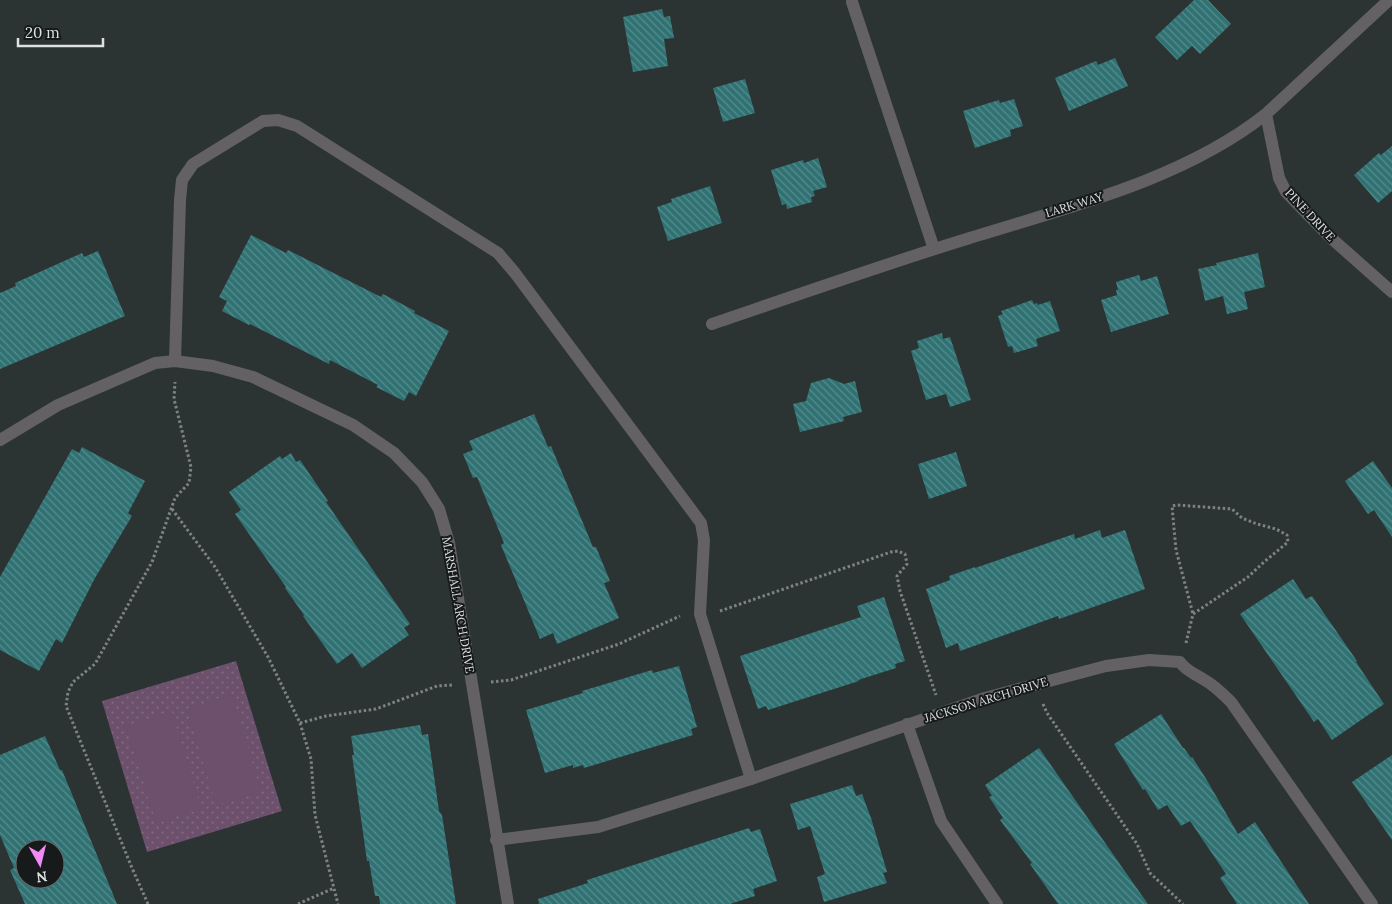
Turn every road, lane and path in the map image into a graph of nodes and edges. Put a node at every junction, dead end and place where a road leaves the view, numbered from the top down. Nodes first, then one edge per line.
1 (1390, 0) edge
2 (852, 2) dead end
3 (1266, 114) junction
4 (934, 248) junction
5 (1392, 292) edge
6 (712, 324) dead end
7 (175, 362) junction
8 (0, 440) edge
9 (172, 509) junction
10 (700, 614) junction
11 (1193, 614) junction
12 (1180, 662) junction
13 (472, 684) junction
14 (1034, 685) junction
15 (942, 712) junction
16 (300, 723) junction
17 (907, 724) junction
18 (751, 779) junction
19 (496, 840) junction
20 (334, 888) junction
21 (148, 904) edge
22 (298, 904) edge
23 (338, 904) edge
24 (508, 904) edge
25 (997, 904) edge
26 (1183, 904) edge
27 (1372, 904) edge

1 - 3 street, LARK WAY
2 - 4 street
3 - 4 street, LARK WAY
3 - 5 street, PINE DRIVE
4 - 6 street, LARK WAY
7 - 8 street, MARSHALL ARCH DRIVE
7 - 9 path
7 - 10 street
7 - 13 street, MARSHALL ARCH DRIVE
9 - 16 path
9 - 21 path
10 - 13 path
10 - 15 path
10 - 18 street
11 - 11 path
11 - 12 path
12 - 14 street, JACKSON ARCH DRIVE
12 - 27 street
13 - 16 path
13 - 19 street, MARSHALL ARCH DRIVE
14 - 15 street, JACKSON ARCH DRIVE
14 - 26 path
15 - 17 street, JACKSON ARCH DRIVE
16 - 20 path
17 - 18 street, JACKSON ARCH DRIVE
17 - 25 street
18 - 19 street, JACKSON ARCH DRIVE
19 - 24 street, MARSHALL ARCH DRIVE
20 - 22 path
20 - 23 path

